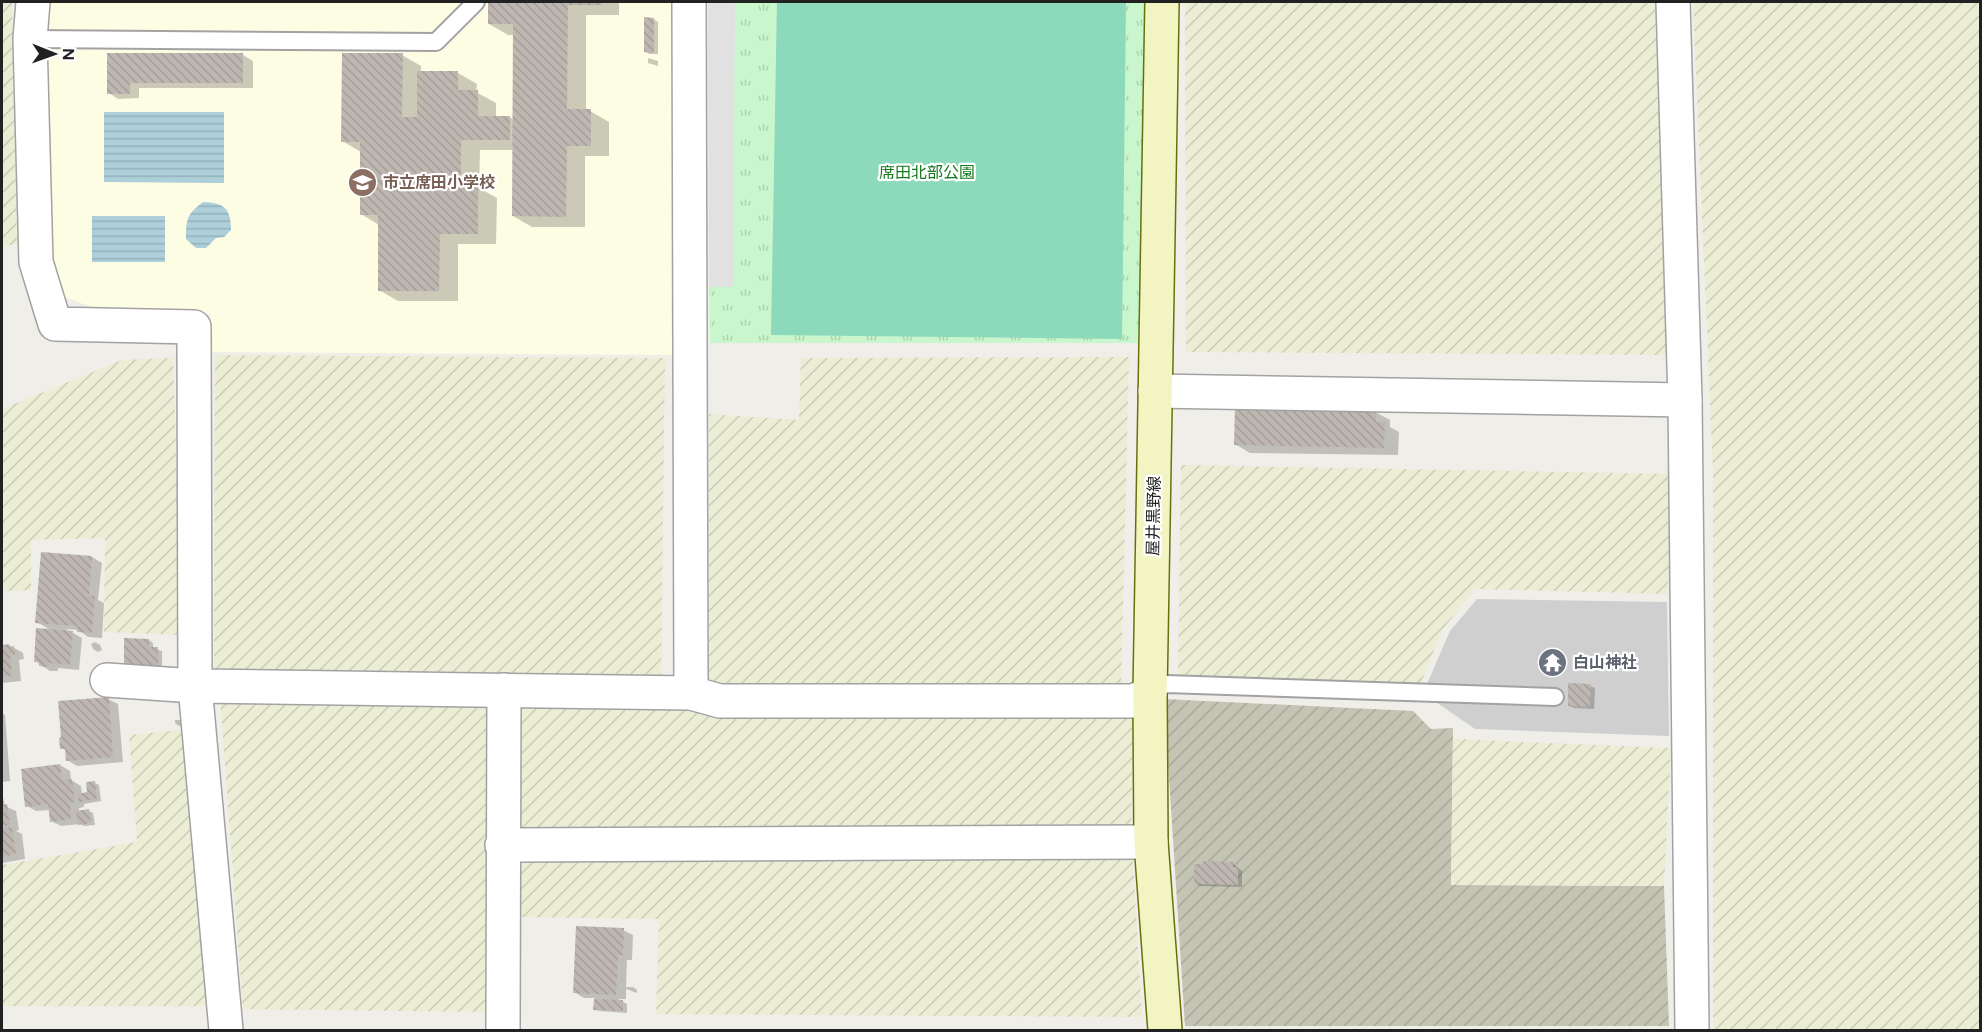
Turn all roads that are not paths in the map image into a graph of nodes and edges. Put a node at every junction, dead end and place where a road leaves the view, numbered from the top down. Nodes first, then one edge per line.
1 (33, 2) edge
2 (476, 2) edge
3 (689, 2) edge
4 (1162, 2) edge
5 (1672, 2) edge
6 (30, 39) junction
7 (1155, 391) junction
8 (1685, 400) junction
9 (107, 680) dead end
10 (195, 686) junction
11 (504, 690) junction
12 (691, 693) junction
13 (1150, 694) junction
14 (1555, 697) dead end
15 (1151, 842) junction
16 (502, 845) junction
17 (226, 1030) edge
18 (503, 1030) edge
19 (1165, 1030) edge
20 (1692, 1030) edge

1 - 6 street
2 - 6 lane
3 - 12 street
4 - 7 main road, 屋井黒野線
5 - 8 street
6 - 10 street
7 - 8 street
7 - 13 main road, 屋井黒野線
8 - 20 street
9 - 10 street
10 - 11 street
10 - 17 street
11 - 12 street
11 - 16 street
12 - 13 street
13 - 14 lane
13 - 15 main road, 屋井黒野線
15 - 16 street
15 - 19 main road, 屋井黒野線
16 - 18 street

